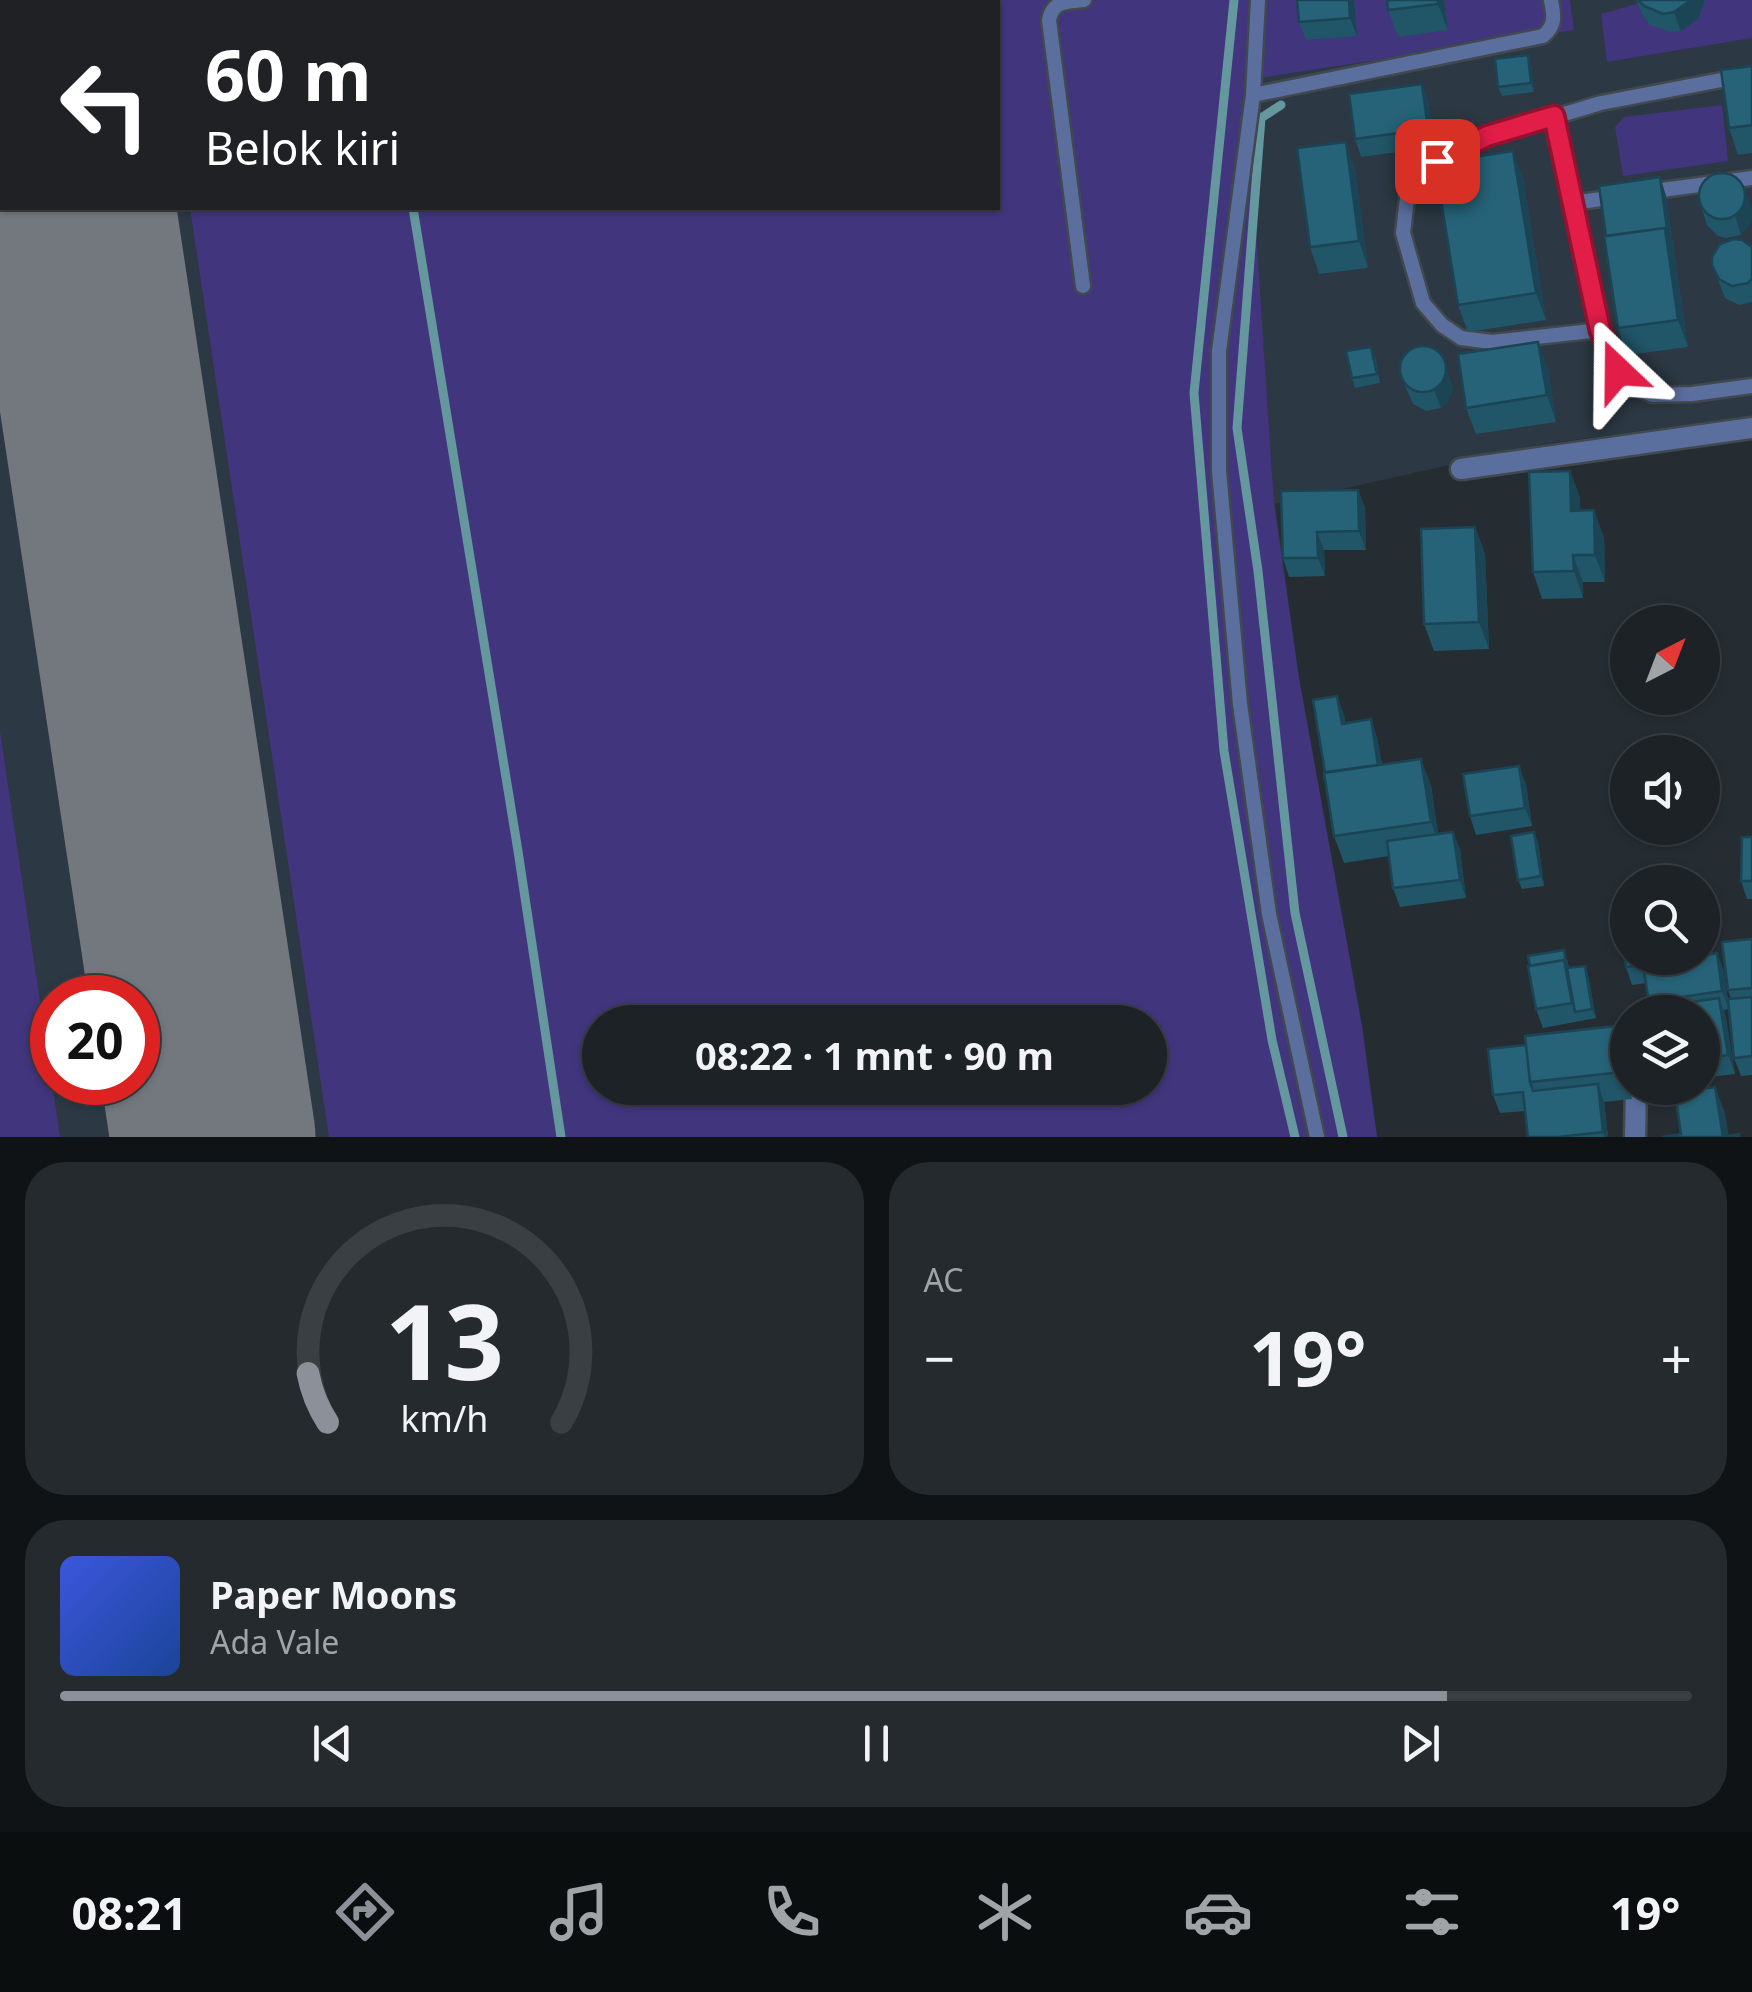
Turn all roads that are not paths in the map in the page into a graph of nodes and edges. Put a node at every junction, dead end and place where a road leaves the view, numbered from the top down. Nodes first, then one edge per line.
1 (1084, 0) edge
2 (1258, 0) edge
3 (1551, 0) edge
4 (1752, 74) edge
5 (1253, 95) junction
6 (1554, 116) junction
7 (1752, 178) edge
8 (1572, 202) junction
9 (1083, 286) dead end
10 (1600, 330) junction
11 (1752, 386) edge
12 (1752, 428) edge
13 (1460, 469) dead end
14 (1636, 1105) edge
15 (1317, 1137) edge
16 (1635, 1137) edge

1 - 9 lane
2 - 5 lane
3 - 5 lane
4 - 6 lane
5 - 15 lane
6 - 8 lane
6 - 10 lane
7 - 8 lane
8 - 10 lane
10 - 11 lane
12 - 13 street
14 - 16 street

